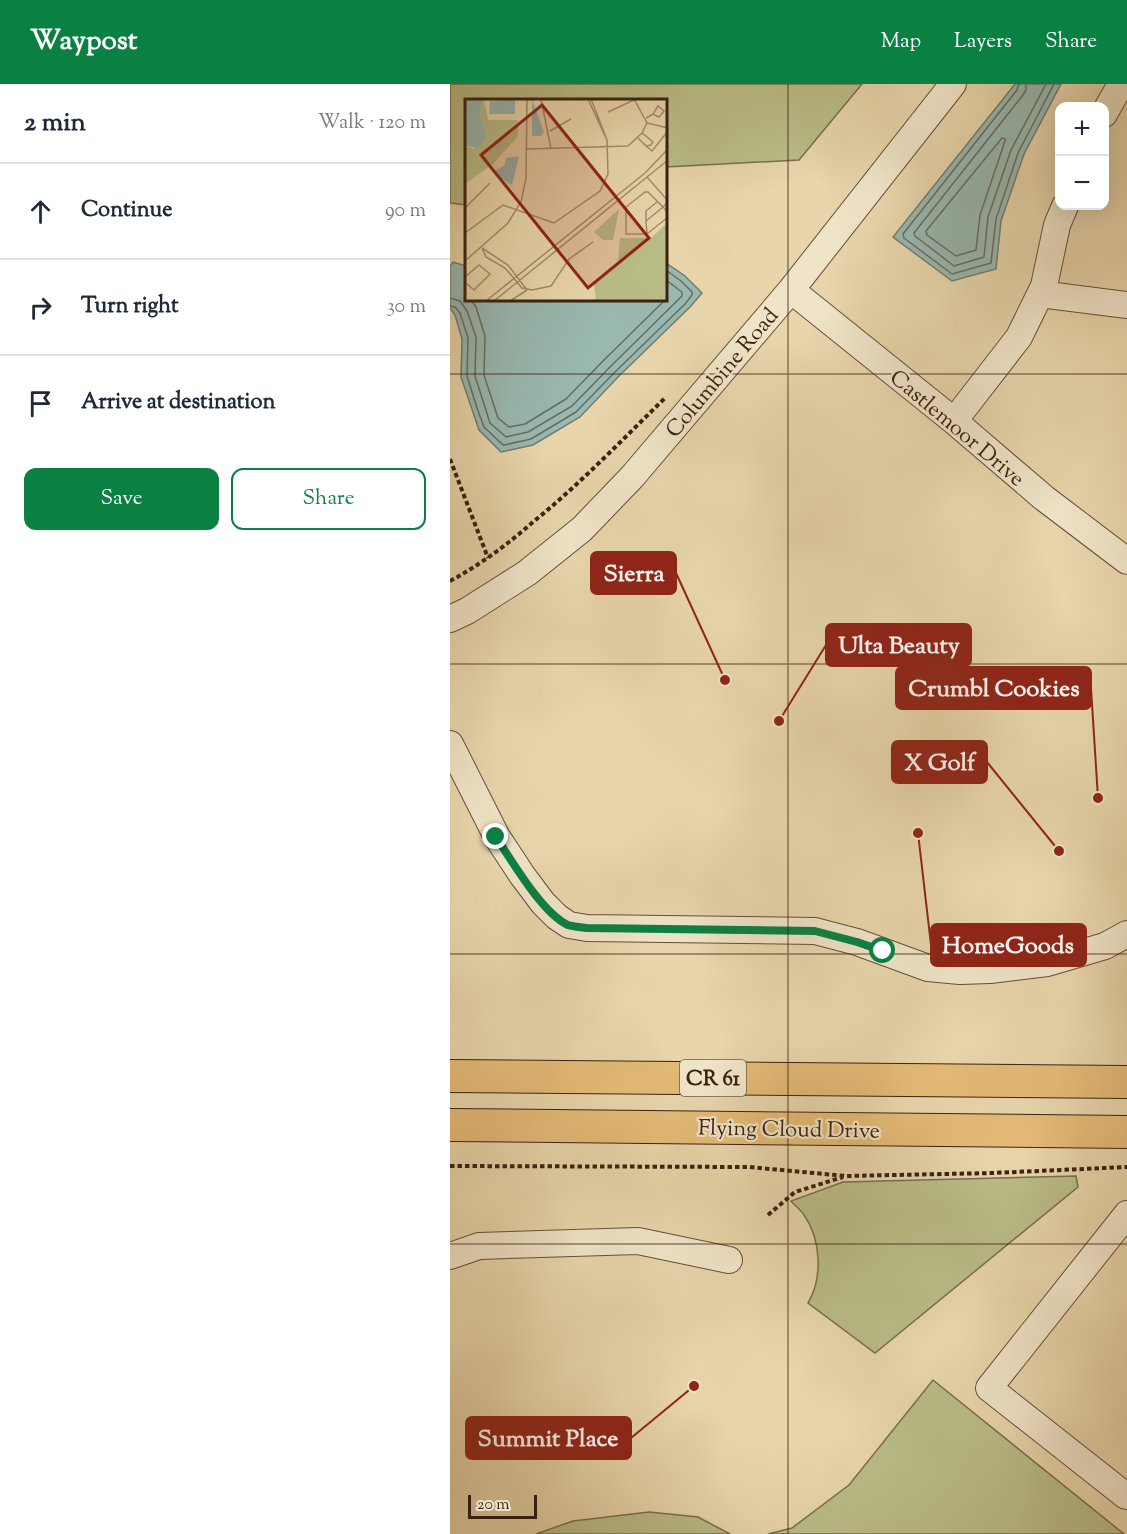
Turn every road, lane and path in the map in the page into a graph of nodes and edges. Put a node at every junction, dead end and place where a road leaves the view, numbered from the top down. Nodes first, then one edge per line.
1 (953, 84) edge
2 (1120, 84) edge
3 (1109, 105) edge
4 (1063, 210) edge
5 (791, 290) junction
6 (1040, 294) junction
7 (1127, 304) edge
8 (666, 397) dead end
9 (954, 421) junction
10 (450, 459) edge
11 (488, 558) junction
12 (1127, 561) edge
13 (450, 581) edge
14 (450, 619) edge
15 (450, 744) edge
16 (1127, 934) edge
17 (450, 1076) edge
18 (1127, 1082) edge
19 (450, 1125) edge
20 (1127, 1132) edge
21 (450, 1166) edge
22 (1127, 1167) edge
23 (846, 1176) junction
24 (1127, 1214) edge
25 (768, 1215) dead end
26 (450, 1256) edge
27 (729, 1260) dead end
28 (1127, 1496) edge

1 - 5 street, Columbine Road
2 - 3 street
4 - 6 street
5 - 9 street, Castlemoor Drive
5 - 14 street, Columbine Road
6 - 7 street
6 - 9 street
8 - 11 path
9 - 12 street, Castlemoor Drive
10 - 11 path
11 - 13 path
15 - 16 street
17 - 18 main road, CR 61
19 - 20 main road, Flying Cloud Drive / CR 61
21 - 23 path
22 - 23 path
23 - 25 path
24 - 28 street
26 - 27 street

